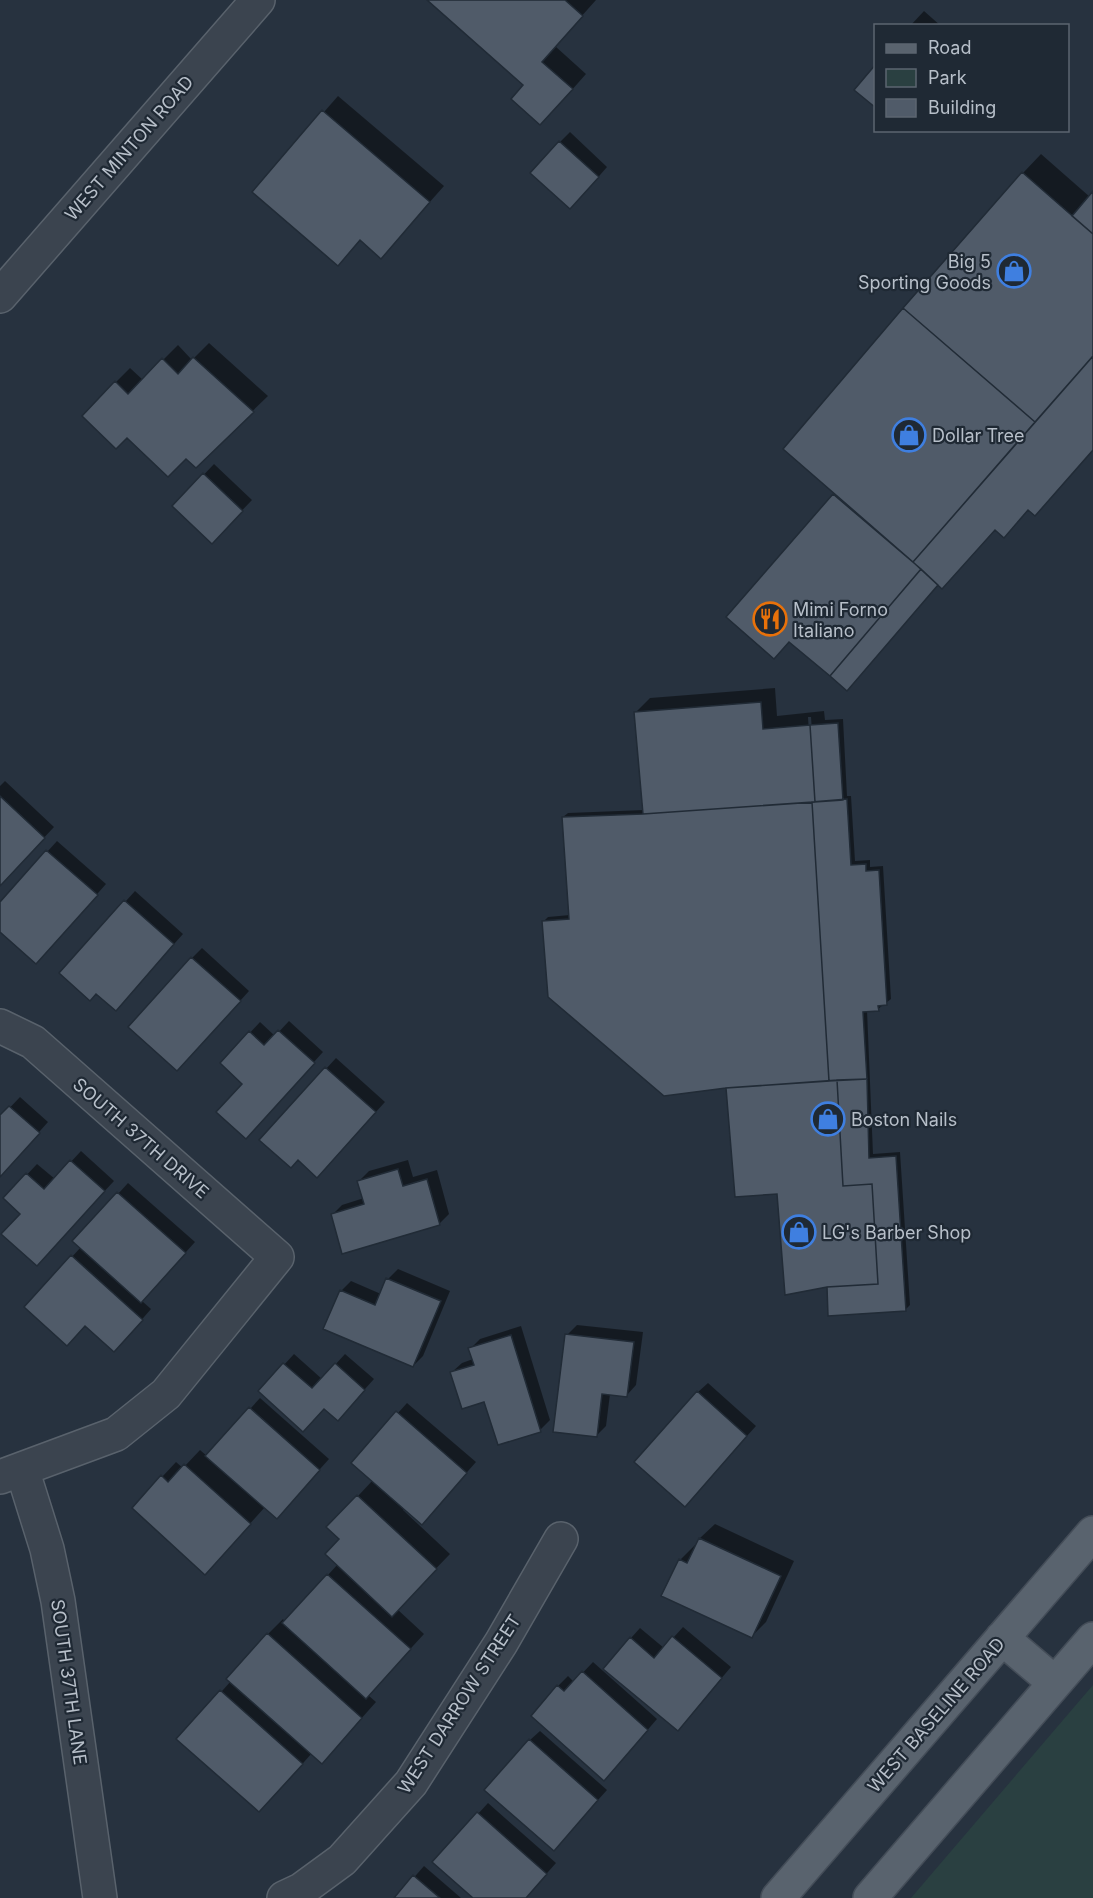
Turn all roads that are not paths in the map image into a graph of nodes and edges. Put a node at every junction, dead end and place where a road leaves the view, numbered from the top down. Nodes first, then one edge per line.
1 (258, 0) edge
2 (0, 296) edge
3 (0, 1026) edge
4 (11, 1473) edge
5 (1093, 1533) edge
6 (561, 1539) dead end
7 (1002, 1638) junction
8 (1093, 1639) edge
9 (1054, 1683) junction
10 (100, 1898) edge
11 (284, 1898) edge
12 (778, 1898) edge
13 (870, 1898) edge

1 - 2 street, WEST MINTON ROAD
3 - 4 street, SOUTH 37TH DRIVE
4 - 10 street, SOUTH 37TH LANE
5 - 7 main road, WEST BASELINE ROAD
6 - 11 street, WEST DARROW STREET
7 - 9 main road
7 - 12 main road, WEST BASELINE ROAD
8 - 9 main road
9 - 13 main road

